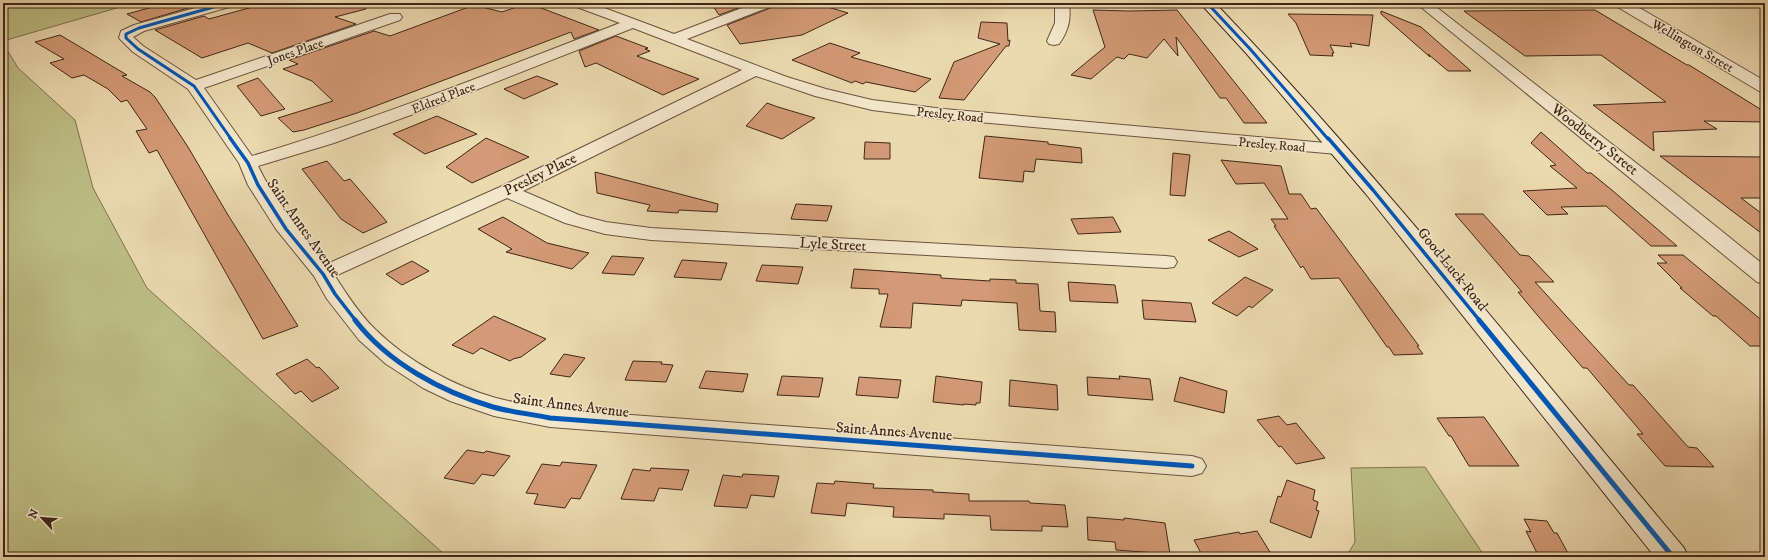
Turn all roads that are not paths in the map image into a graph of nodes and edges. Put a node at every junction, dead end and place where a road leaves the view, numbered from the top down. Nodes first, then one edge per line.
1 (228, 3) edge
2 (579, 3) edge
3 (767, 3) edge
4 (1062, 3) edge
5 (1207, 3) edge
6 (1423, 3) edge
7 (1621, 3) edge
8 (395, 17) dead end
9 (634, 23) junction
10 (674, 38) junction
11 (1054, 41) dead end
12 (755, 70) junction
13 (194, 86) junction
14 (1765, 88) edge
15 (1337, 149) junction
16 (248, 163) junction
17 (507, 191) junction
18 (1166, 262) dead end
19 (323, 274) junction
20 (1765, 277) edge
21 (1192, 466) dead end
22 (1673, 557) edge

1 - 13 street, Saint Annes Avenue
2 - 9 street, Presley Road
3 - 10 street
4 - 11 street
5 - 15 street, Good Luck Road
6 - 20 street, Woodberry Street
7 - 14 street, Wellington Street
8 - 13 street, Jones Place
9 - 10 street, Presley Road
9 - 16 street, Eldred Place
10 - 12 street, Presley Road
12 - 15 street, Presley Road
12 - 17 street, Presley Place
13 - 16 street, Saint Annes Avenue
15 - 22 street, Good Luck Road
16 - 19 street, Saint Annes Avenue
17 - 18 street, Lyle Street
17 - 19 street, Presley Place
19 - 21 street, Saint Annes Avenue

